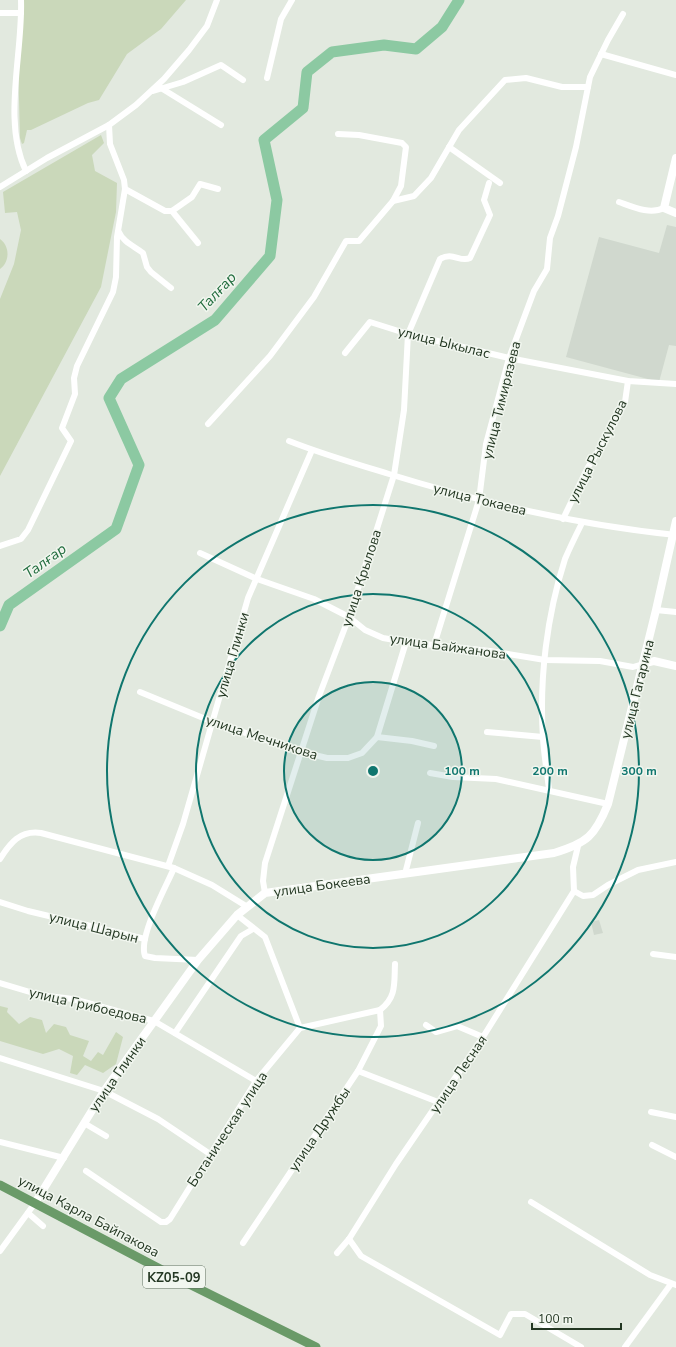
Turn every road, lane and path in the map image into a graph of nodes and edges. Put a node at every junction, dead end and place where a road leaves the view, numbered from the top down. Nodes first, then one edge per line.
1 (21, 0) edge
2 (217, 0) edge
3 (292, 0) edge
4 (0, 12) edge
5 (21, 13) junction
6 (623, 14) dead end
7 (601, 54) junction
8 (676, 74) edge
9 (267, 78) dead end
10 (243, 80) dead end
11 (588, 87) junction
12 (161, 88) junction
13 (151, 91) junction
14 (109, 125) junction
15 (221, 125) dead end
16 (338, 134) dead end
17 (449, 147) junction
18 (676, 158) edge
19 (26, 171) junction
20 (489, 183) dead end
21 (500, 183) dead end
22 (0, 187) edge
23 (125, 189) junction
24 (218, 189) dead end
25 (393, 201) junction
26 (619, 202) dead end
27 (664, 208) junction
28 (172, 211) junction
29 (676, 213) edge
30 (118, 230) junction
31 (198, 243) dead end
32 (171, 288) dead end
33 (408, 334) junction
34 (345, 353) dead end
35 (508, 358) junction
36 (628, 381) junction
37 (676, 384) edge
38 (208, 424) dead end
39 (289, 441) dead end
40 (312, 450) junction
41 (394, 475) junction
42 (479, 500) junction
43 (563, 519) junction
44 (676, 521) edge
45 (582, 523) junction
46 (674, 535) edge
47 (0, 546) edge
48 (200, 553) dead end
49 (257, 579) junction
50 (656, 610) junction
51 (676, 612) edge
52 (349, 617) junction
53 (406, 642) junction
54 (434, 645) junction
55 (647, 648) junction
56 (545, 660) junction
57 (654, 661) junction
58 (643, 664) junction
59 (676, 666) edge
60 (140, 692) dead end
61 (213, 722) junction
62 (487, 732) dead end
63 (377, 737) junction
64 (543, 737) junction
65 (434, 746) dead end
66 (302, 752) junction
67 (430, 773) dead end
68 (549, 789) junction
69 (608, 804) junction
70 (418, 823) dead end
71 (578, 846) junction
72 (0, 859) edge
73 (676, 862) edge
74 (171, 867) junction
75 (405, 874) junction
76 (574, 891) junction
77 (265, 893) junction
78 (0, 902) edge
79 (246, 906) junction
80 (237, 915) junction
81 (253, 929) junction
82 (145, 939) junction
83 (654, 954) dead end
84 (676, 957) edge
85 (198, 960) junction
86 (395, 964) dead end
87 (0, 983) edge
88 (380, 1010) junction
89 (154, 1021) junction
90 (426, 1025) dead end
91 (300, 1028) junction
92 (175, 1033) junction
93 (483, 1037) junction
94 (0, 1058) edge
95 (358, 1071) junction
96 (256, 1081) junction
97 (104, 1091) junction
98 (438, 1102) junction
99 (651, 1112) dead end
100 (676, 1117) edge
101 (84, 1123) junction
102 (106, 1136) dead end
103 (0, 1142) edge
104 (652, 1145) dead end
105 (210, 1154) junction
106 (676, 1157) edge
107 (64, 1158) junction
108 (86, 1171) dead end
109 (0, 1185) edge
110 (532, 1202) dead end
111 (35, 1203) junction
112 (28, 1213) junction
113 (43, 1226) dead end
114 (349, 1239) junction
115 (243, 1243) dead end
116 (0, 1250) edge
117 (337, 1253) dead end
118 (673, 1284) edge
119 (316, 1347) edge
120 (581, 1347) edge
121 (625, 1347) edge

1 - 5 street
2 - 13 street
3 - 9 street
4 - 5 street
5 - 19 street
6 - 7 street, улица Тимирязева
7 - 8 street
7 - 11 street, улица Тимирязева
10 - 12 street
11 - 17 street
11 - 35 street, улица Тимирязева
12 - 13 street
12 - 15 street
13 - 14 street
14 - 19 street
14 - 23 street
16 - 25 street
17 - 21 street
17 - 25 street
18 - 27 main road
19 - 22 street
20 - 33 street, улица Крылова
23 - 28 street
23 - 30 street
24 - 28 street
25 - 38 street
26 - 27 street
27 - 29 main road
28 - 31 street
30 - 32 street
30 - 47 street
33 - 34 street, улица Ыкылас
33 - 35 street, улица Ыкылас
33 - 41 street, улица Крылова
35 - 36 street, улица Ыкылас
35 - 42 street, улица Тимирязева
36 - 37 street, улица Ыкылас
36 - 43 street, улица Рыскулова
39 - 40 street, улица Токаева
40 - 41 street, улица Токаева
40 - 49 street, улица Глинки
41 - 42 street, улица Токаева
41 - 52 street, улица Крылова
42 - 43 street, улица Токаева
42 - 54 street, улица Тимирязева
43 - 45 street, улица Токаева
44 - 46 main road, улица Гагарина
45 - 46 street, улица Токаева
45 - 56 street, улица Рыскулова
46 - 50 main road, улица Гагарина
48 - 49 street, улица Байжанова
49 - 52 street, улица Байжанова
49 - 61 street, улица Глинки
50 - 51 street
50 - 55 main road, улица Гагарина
52 - 53 street, улица Байжанова
52 - 66 street, улица Крылова
53 - 54 street, улица Байжанова
53 - 63 street, улица Мечникова
54 - 56 street, улица Байжанова
55 - 57 main road
55 - 58 main road, улица Гагарина
56 - 58 street, улица Байжанова
56 - 64 street, улица Рыскулова
57 - 58 main road
57 - 59 main road
58 - 69 main road, улица Гагарина
60 - 61 street, улица Мечникова
61 - 66 street, улица Мечникова
61 - 74 street, улица Глинки
62 - 64 street
63 - 65 street
63 - 66 street, улица Мечникова
64 - 68 street, улица Рыскулова
66 - 77 street, улица Крылова
67 - 68 street
68 - 69 street
69 - 71 main road, улица Гагарина
70 - 75 street
71 - 75 main road, улица Бокеева
71 - 76 street
72 - 74 street
73 - 76 street
74 - 79 street
74 - 82 street, улица Глинки
75 - 77 main road, улица Бокеева
76 - 93 street, улица Лесная
77 - 79 main road, улица Бокеева
78 - 82 street, улица Шарын
79 - 80 main road, улица Глинки
80 - 81 street
80 - 85 main road, улица Глинки
81 - 91 street
81 - 92 street
82 - 85 street, улица Шарын
83 - 84 street
85 - 89 main road, улица Глинки
86 - 88 street
87 - 89 street, улица Грибоедова
88 - 91 street
88 - 95 street, улица Дружбы
89 - 92 street, улица Грибоедова
89 - 97 main road, улица Глинки
90 - 93 street
91 - 96 street, Ботаническая улица
92 - 96 street, улица Грибоедова
93 - 98 street, улица Лесная
94 - 97 street
95 - 98 street
95 - 115 street, улица Дружбы
96 - 105 street, Ботаническая улица
97 - 101 main road, улица Глинки
97 - 105 street
98 - 114 street, улица Лесная
99 - 100 street
101 - 102 street
101 - 107 main road, улица Глинки
103 - 107 street
104 - 106 street
105 - 108 street, Ботаническая улица
107 - 111 main road, улица Глинки
109 - 111 main road, улица Карла Байпакова / KZ05-09
110 - 118 street
111 - 112 street, улица Глинки
111 - 119 main road, улица Карла Байпакова / KZ05-09
112 - 113 street
112 - 116 street, улица Глинки
114 - 117 street, улица Лесная
114 - 120 street
118 - 121 street

